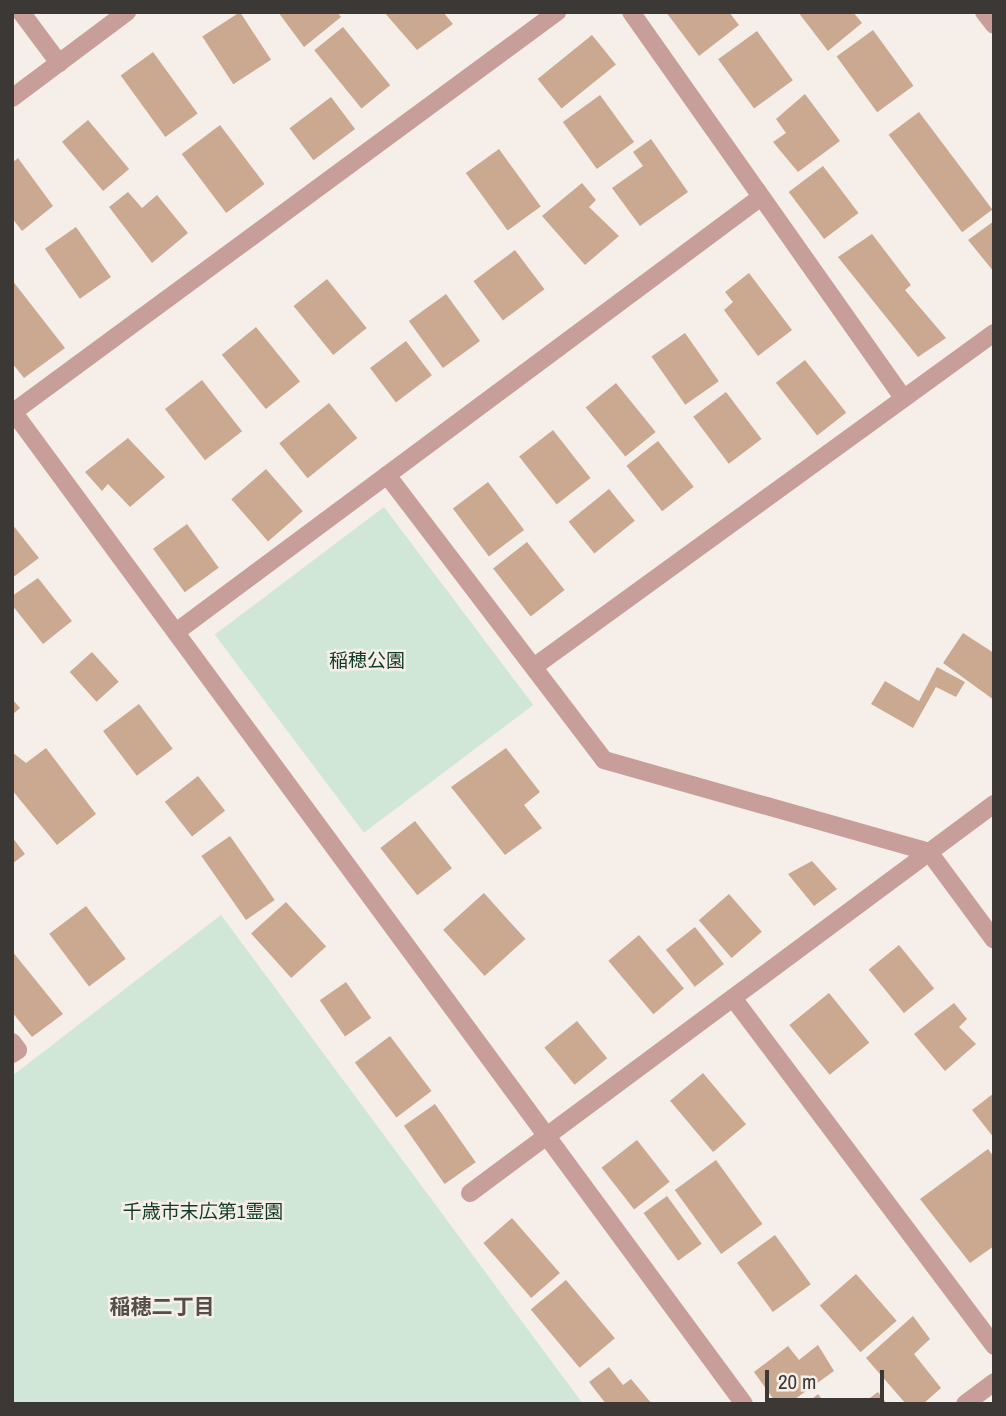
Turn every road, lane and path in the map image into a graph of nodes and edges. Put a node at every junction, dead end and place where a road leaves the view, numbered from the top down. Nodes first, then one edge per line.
1 (21, 12) edge
2 (127, 12) edge
3 (557, 12) edge
4 (631, 12) edge
5 (984, 12) edge
6 (994, 25) edge
7 (59, 63) junction
8 (12, 98) edge
9 (761, 197) junction
10 (994, 333) edge
11 (904, 398) junction
12 (13, 412) edge
13 (387, 475) junction
14 (176, 632) junction
15 (535, 666) junction
16 (994, 804) edge
17 (929, 852) junction
18 (994, 940) edge
19 (733, 998) junction
20 (12, 1042) edge
21 (12, 1054) edge
22 (547, 1135) junction
23 (471, 1194) dead end
24 (994, 1346) edge
25 (994, 1382) edge
26 (744, 1404) edge
27 (965, 1404) edge

1 - 7 street
2 - 7 street
3 - 12 street
4 - 9 street
5 - 6 street
7 - 8 street
9 - 11 street
9 - 13 street
10 - 11 street
11 - 15 street
12 - 14 street
13 - 14 street
13 - 15 street
14 - 22 street
15 - 17 street
16 - 17 street
17 - 18 street
17 - 19 street
19 - 22 street
19 - 24 street
20 - 21 street
22 - 23 street
22 - 26 street
25 - 27 street

